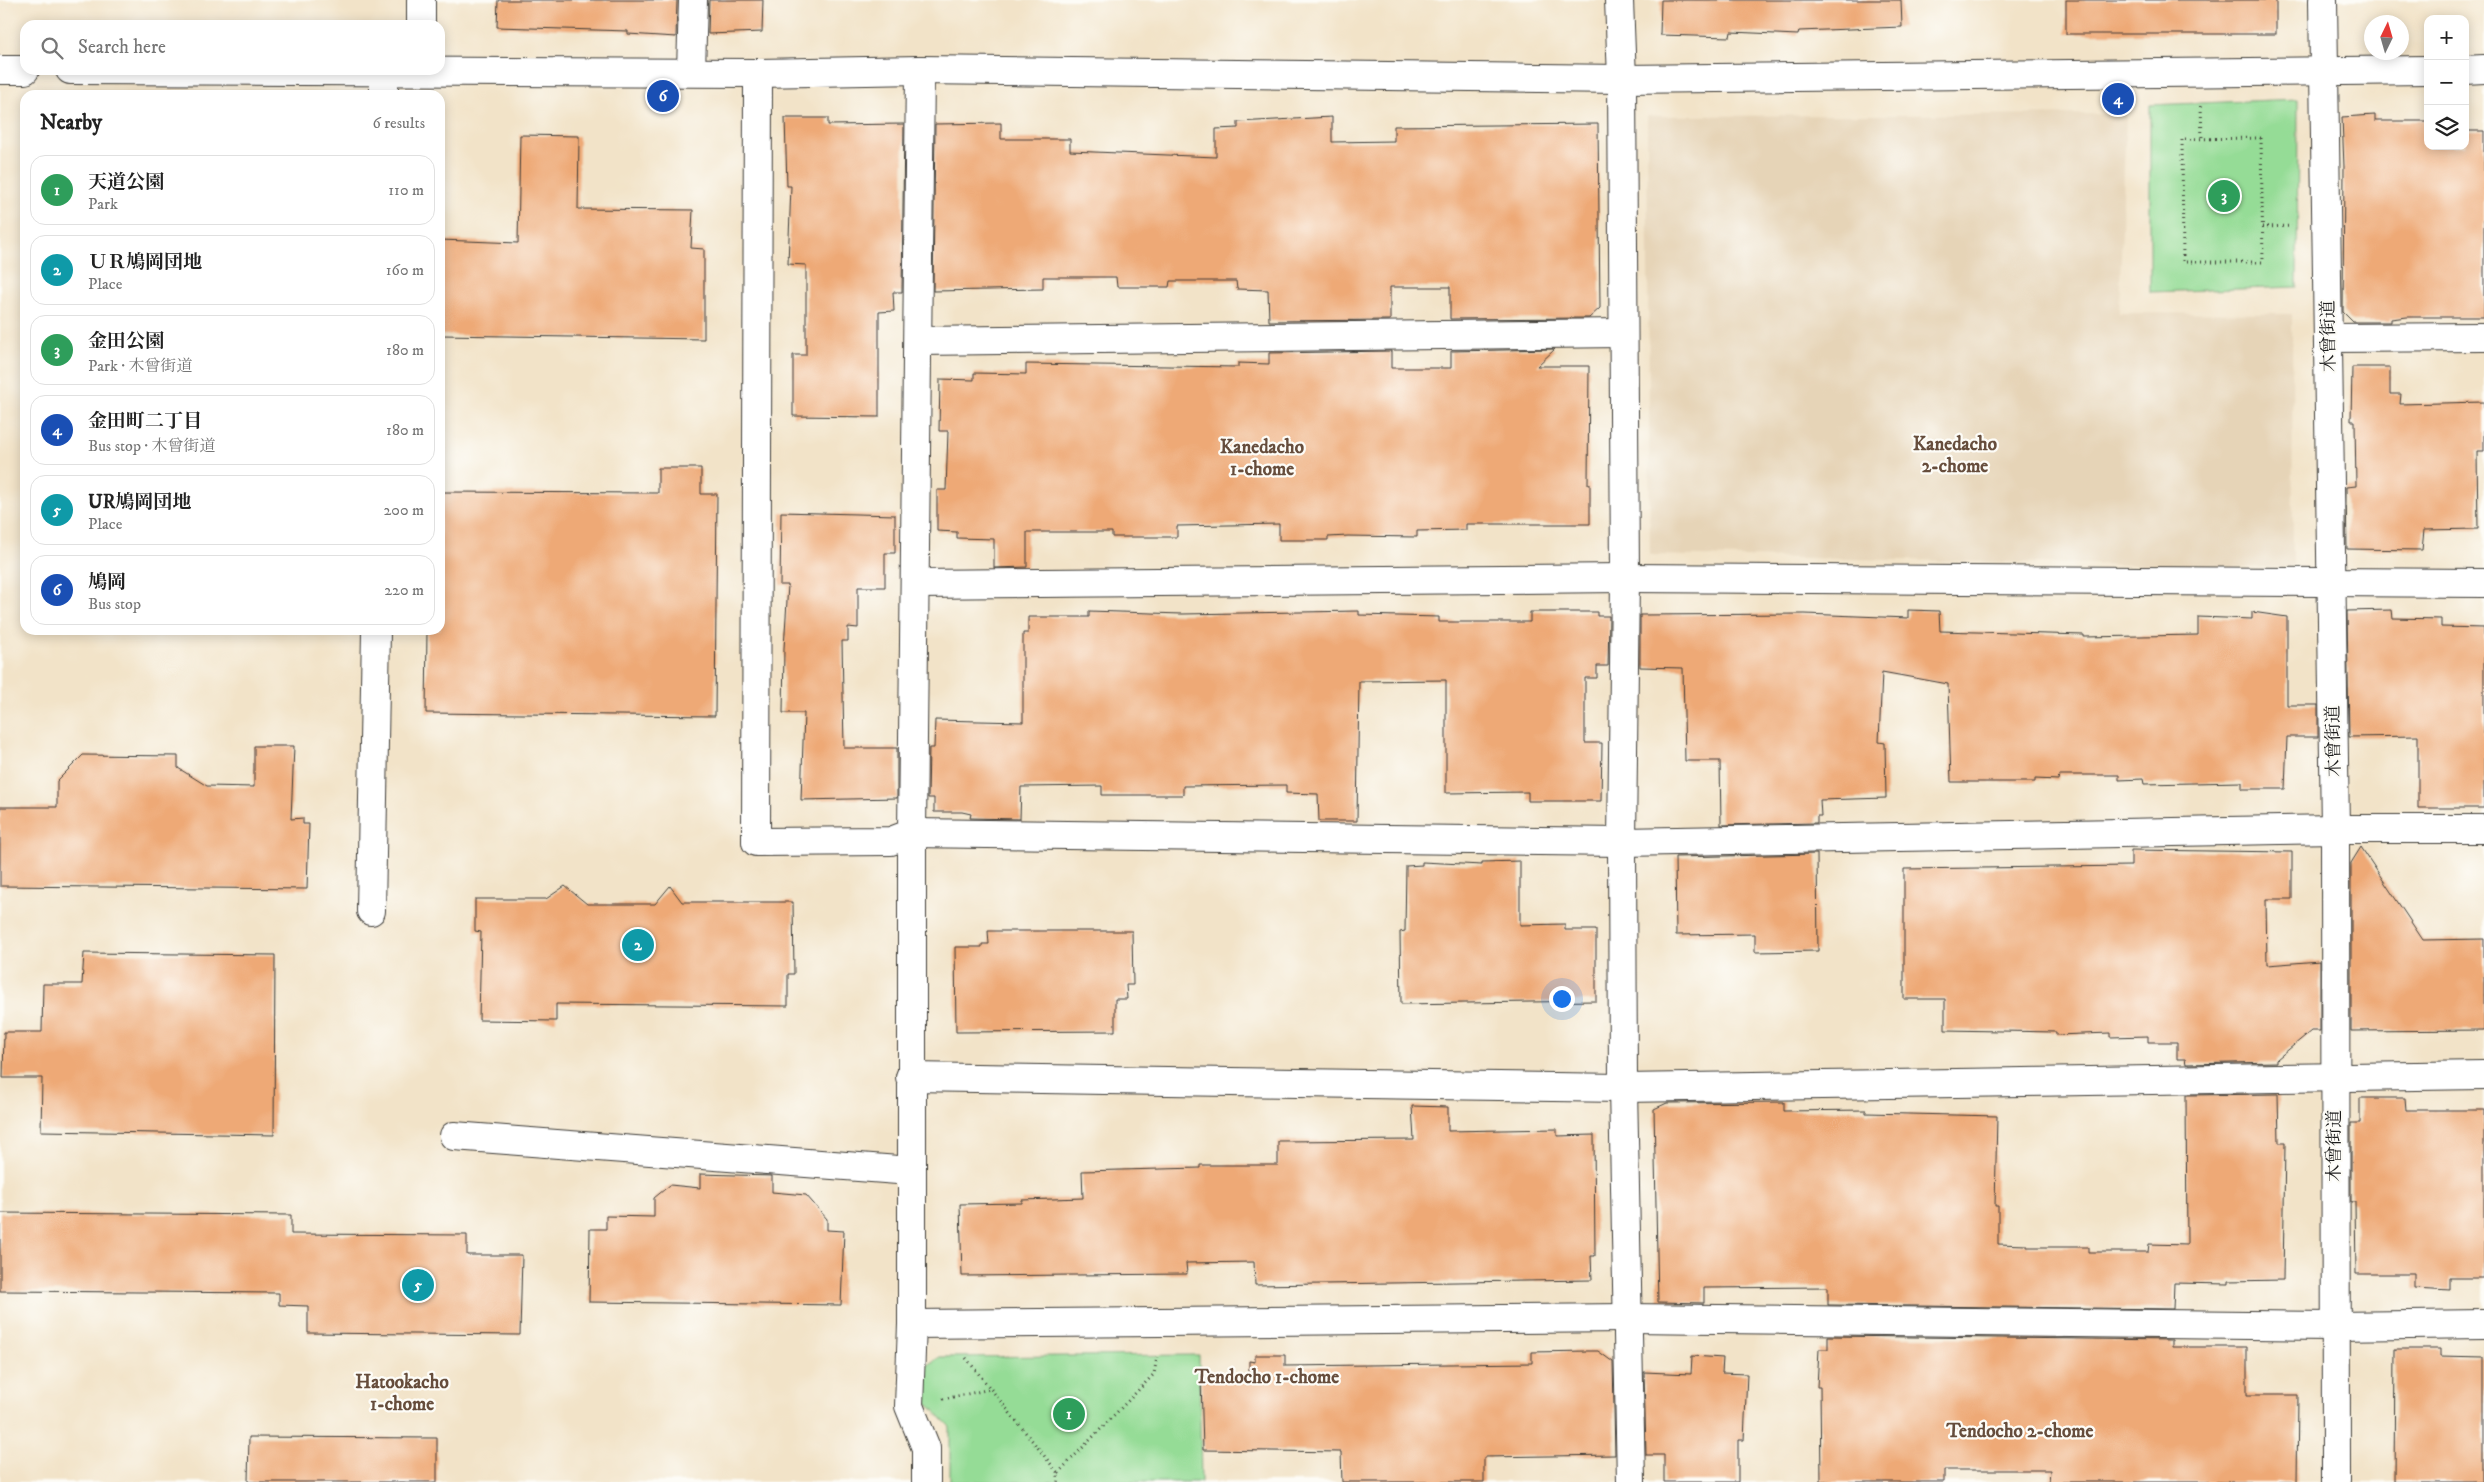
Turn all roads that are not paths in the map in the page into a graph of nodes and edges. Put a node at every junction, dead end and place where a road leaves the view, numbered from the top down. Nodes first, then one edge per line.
1 (421, 0) edge
2 (693, 0) edge
3 (1618, 0) edge
4 (2323, 0) edge
5 (421, 20) edge
6 (2484, 69) edge
7 (0, 70) edge
8 (20, 70) edge
9 (445, 70) edge
10 (920, 70) junction
11 (2424, 70) edge
12 (2469, 70) edge
13 (691, 71) junction
14 (2324, 71) junction
15 (758, 73) junction
16 (191, 75) edge
17 (407, 75) edge
18 (1622, 79) junction
19 (384, 83) edge
20 (1623, 333) junction
21 (2484, 337) edge
22 (2328, 338) junction
23 (918, 341) junction
24 (1625, 578) junction
25 (2331, 583) junction
26 (2484, 583) edge
27 (915, 584) junction
28 (376, 635) edge
29 (2334, 828) junction
30 (2484, 829) edge
31 (912, 833) junction
32 (1622, 842) junction
33 (371, 911) dead end
34 (2484, 1075) edge
35 (2333, 1076) junction
36 (910, 1077) junction
37 (1623, 1088) junction
38 (454, 1136) dead end
39 (911, 1171) junction
40 (1627, 1318) junction
41 (912, 1324) junction
42 (2484, 1324) edge
43 (2335, 1326) junction
44 (926, 1482) edge
45 (1631, 1482) edge
46 (2336, 1482) edge

1 - 5 street
2 - 13 street
3 - 18 street
4 - 14 street, 木曾街道
6 - 12 street
7 - 8 street
9 - 13 street
10 - 15 street
10 - 18 street
10 - 23 street
11 - 14 street
13 - 15 street
14 - 18 street
14 - 22 street, 木曾街道
15 - 31 street
16 - 19 street
17 - 19 street
18 - 20 street
20 - 23 street
20 - 24 street
21 - 22 street
22 - 25 street, 木曾街道
23 - 27 street
24 - 25 street
24 - 27 street
24 - 32 street
25 - 26 street
25 - 29 street, 木曾街道
27 - 31 street
28 - 33 street
29 - 30 street
29 - 32 street
29 - 35 street, 木曾街道
31 - 32 street
31 - 36 street
32 - 37 street
34 - 35 street
35 - 37 street
35 - 43 street, 木曾街道
36 - 37 street
36 - 39 street
37 - 40 street
38 - 39 street
39 - 41 street
40 - 41 street
40 - 43 street
40 - 45 street
41 - 44 street
42 - 43 street
43 - 46 street, 木曾街道

